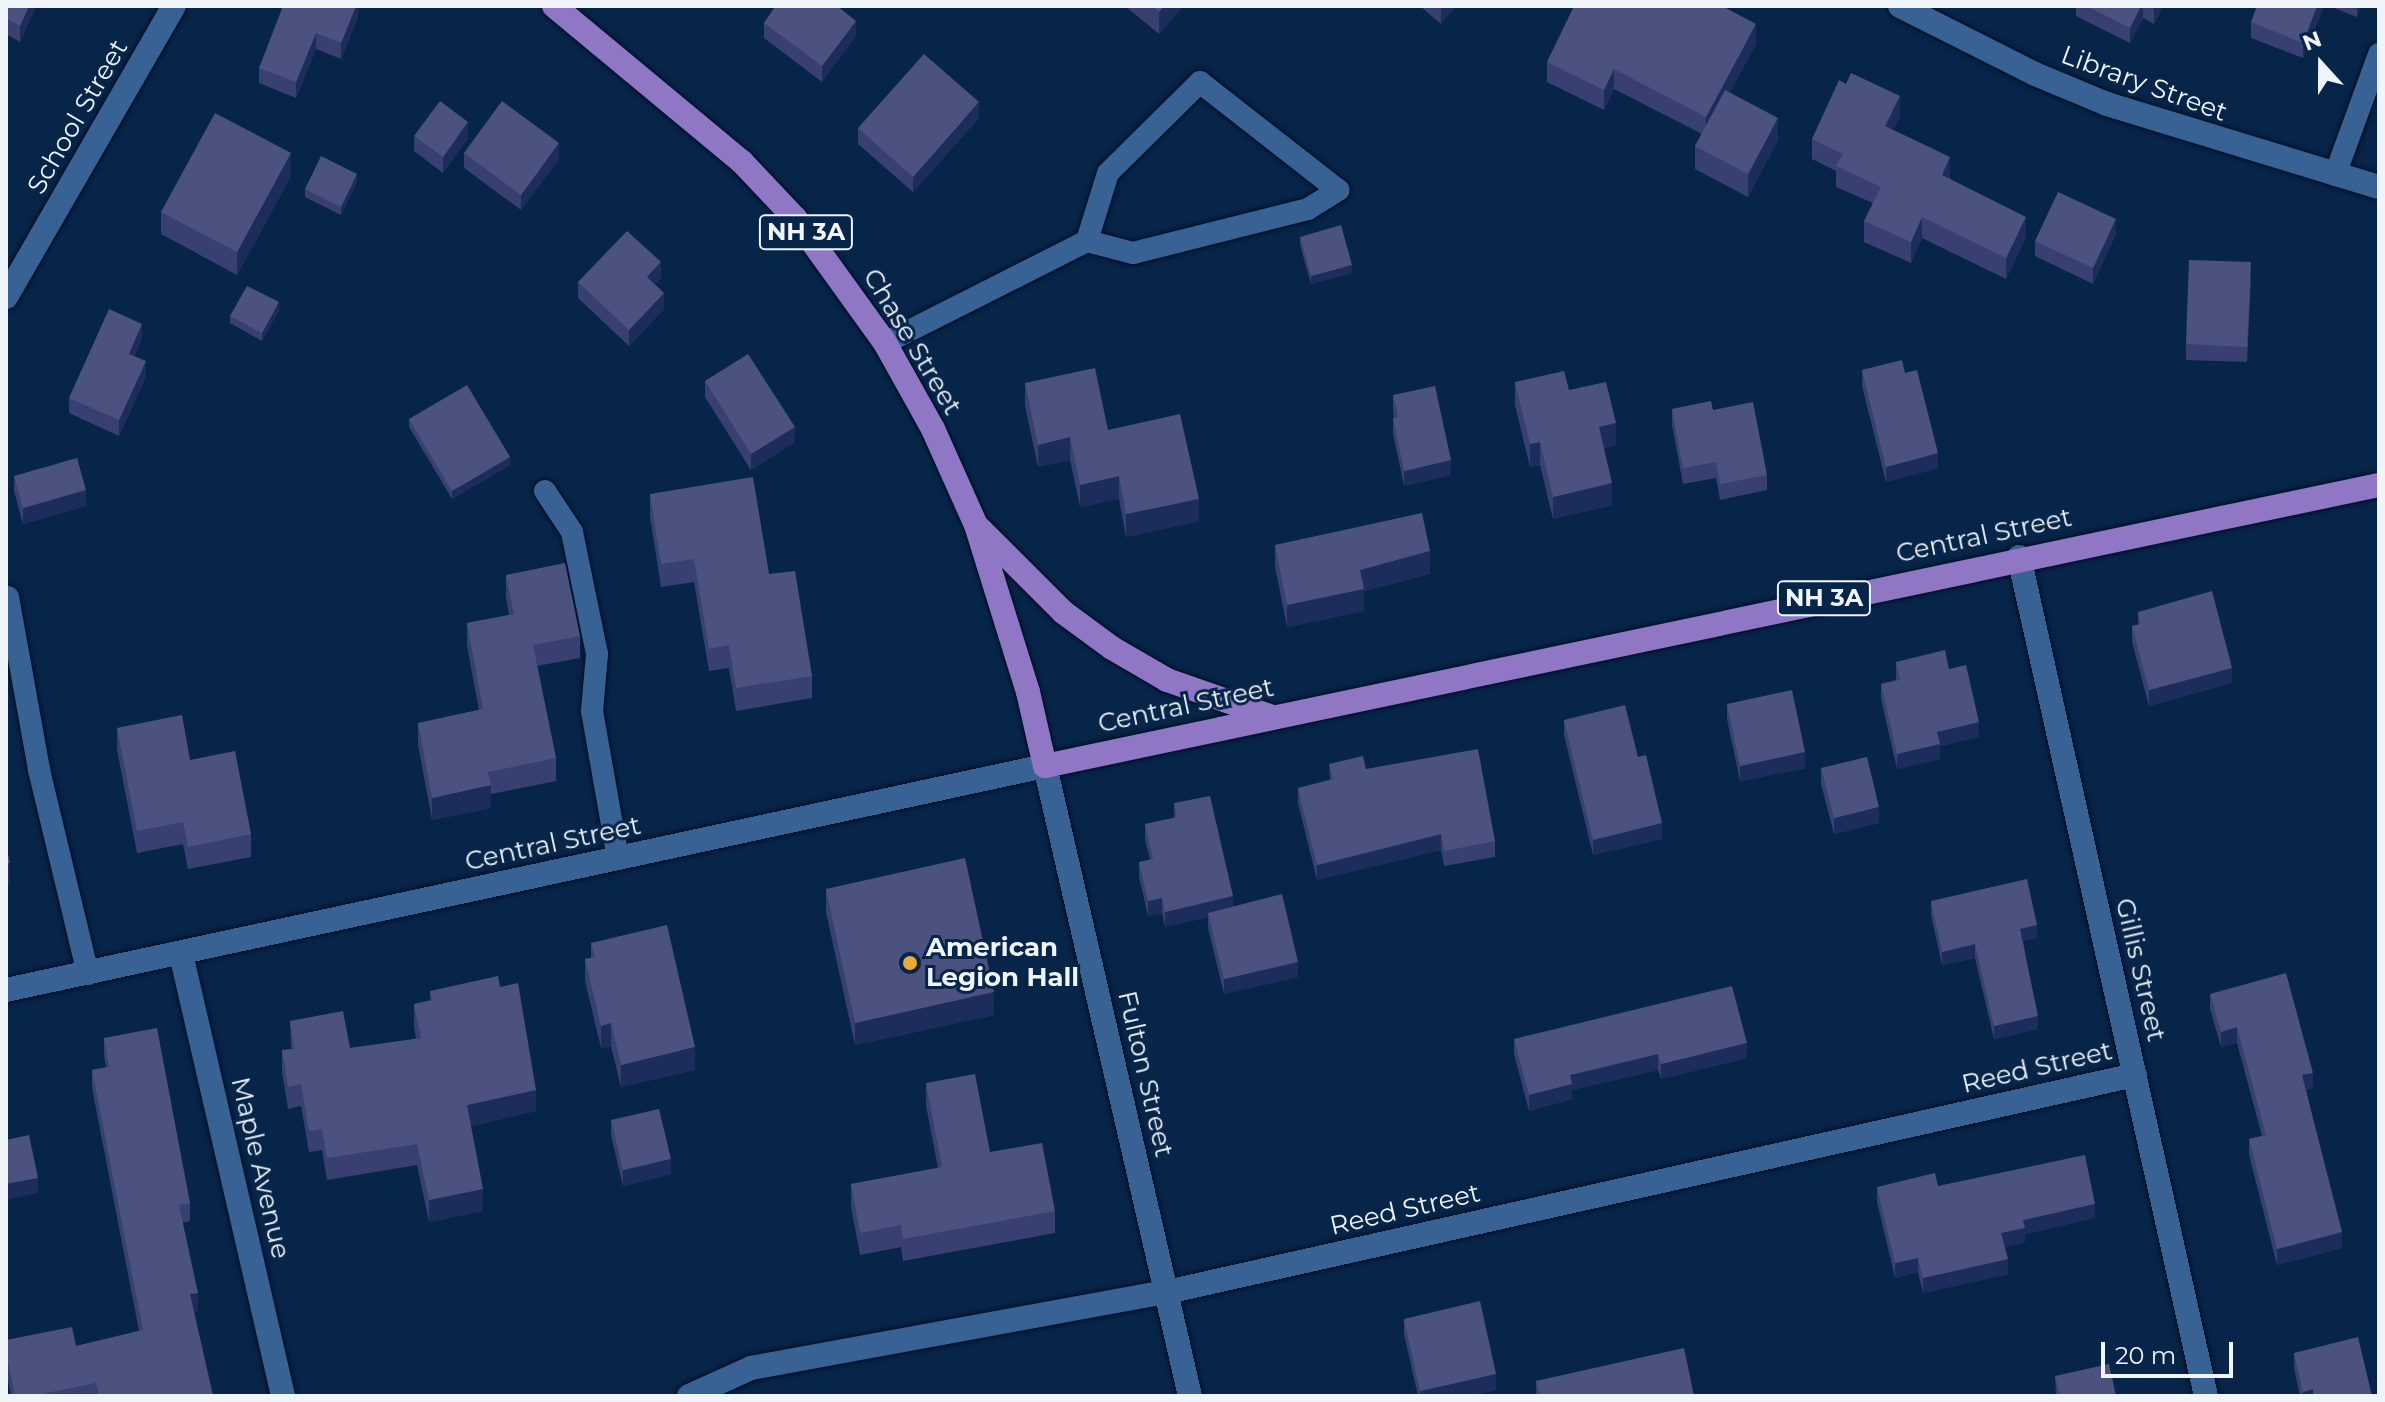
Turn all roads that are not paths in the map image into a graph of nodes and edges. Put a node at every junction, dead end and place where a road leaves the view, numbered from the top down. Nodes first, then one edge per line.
1 (174, 6) edge
2 (554, 6) edge
3 (1900, 6) edge
4 (2379, 54) edge
5 (2335, 175) junction
6 (2379, 187) edge
7 (1087, 241) junction
8 (6, 297) edge
9 (885, 343) junction
10 (2379, 485) edge
11 (545, 491) dead end
12 (976, 525) junction
13 (2019, 557) junction
14 (8, 607) edge
15 (1270, 716) junction
16 (1045, 766) junction
17 (618, 858) junction
18 (181, 954) junction
19 (88, 974) junction
20 (6, 990) edge
21 (2135, 1075) junction
22 (1167, 1292) junction
23 (283, 1396) edge
24 (689, 1396) edge
25 (1190, 1396) edge
26 (2206, 1396) edge

1 - 8 street, School Street
2 - 9 main road, Chase Street / NH 3A
3 - 5 street, Library Street
4 - 5 lane
5 - 6 street, Library Street
7 - 7 lane
7 - 9 lane
9 - 12 main road, Chase Street / NH 3A
10 - 13 main road, Central Street / NH 3A
11 - 17 lane
12 - 15 main road, NH 3A
12 - 16 main road, Chase Street / NH 3A
13 - 15 main road, Central Street / NH 3A
13 - 21 street, Gillis Street
14 - 19 lane
15 - 16 main road, Central Street / NH 3A
16 - 17 street, Central Street
16 - 22 street, Fulton Street
17 - 18 street, Central Street
18 - 19 street, Central Street
18 - 23 street, Maple Avenue
19 - 20 street, Central Street
21 - 22 street, Reed Street
21 - 26 street, Gillis Street
22 - 24 street, Reed Street
22 - 25 street, Fulton Street

